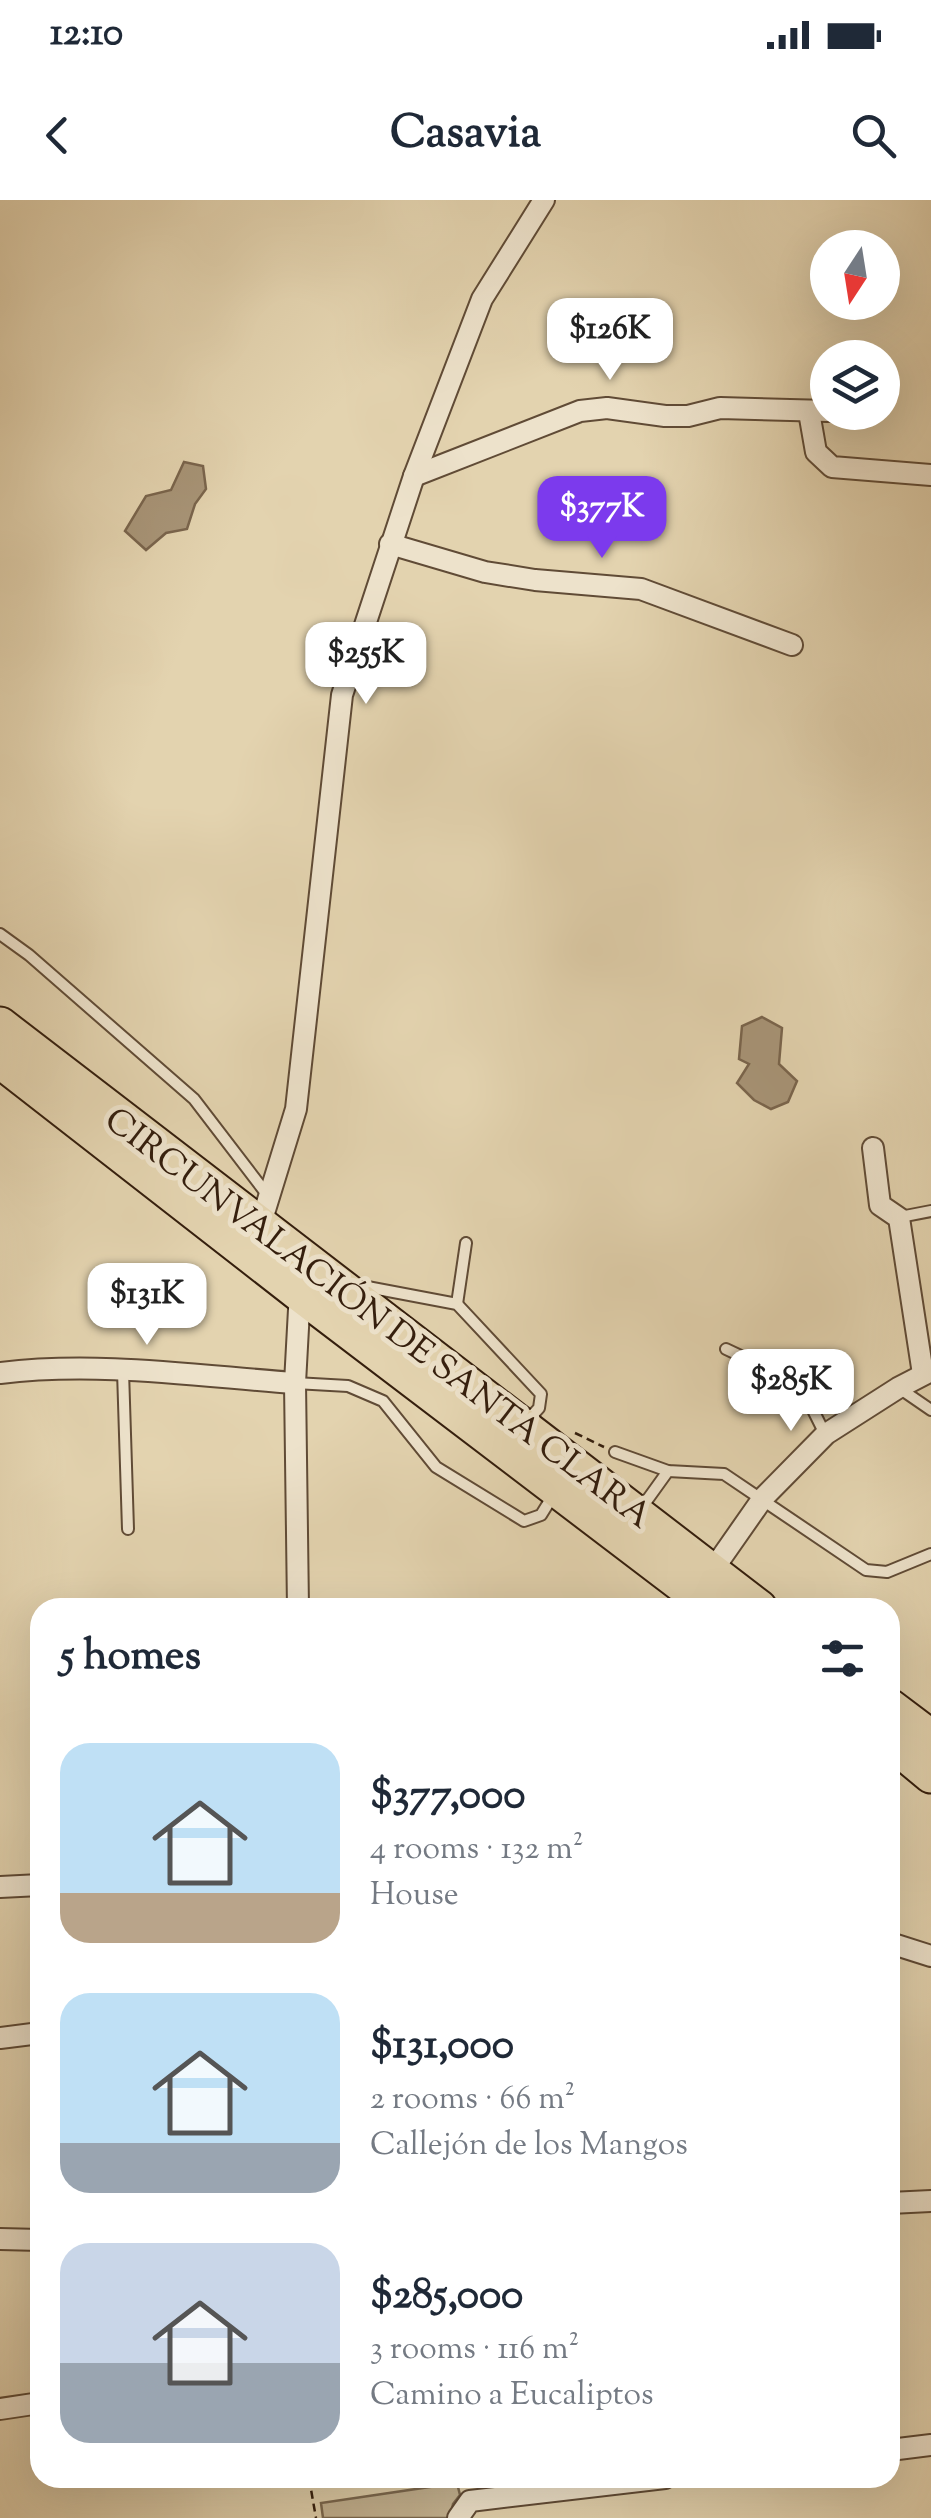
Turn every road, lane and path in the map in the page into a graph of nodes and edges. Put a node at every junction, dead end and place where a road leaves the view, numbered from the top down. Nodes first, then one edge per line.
1 (544, 200) edge
2 (810, 411) edge
3 (817, 430) edge
4 (414, 476) junction
5 (931, 476) edge
6 (390, 544) junction
7 (792, 646) dead end
8 (0, 934) edge
9 (0, 1025) edge
10 (0, 1060) edge
11 (873, 1148) dead end
12 (264, 1212) junction
13 (931, 1212) edge
14 (898, 1218) junction
15 (466, 1243) dead end
16 (314, 1280) junction
17 (457, 1304) junction
18 (726, 1348) dead end
19 (124, 1371) junction
20 (927, 1372) edge
21 (0, 1373) edge
22 (820, 1379) dead end
23 (295, 1383) junction
24 (898, 1388) junction
25 (809, 1402) junction
26 (931, 1410) edge
27 (531, 1418) junction
28 (826, 1434) junction
29 (614, 1452) joint
30 (668, 1471) junction
31 (558, 1490) junction
32 (763, 1498) junction
33 (637, 1514) junction
34 (128, 1529) dead end
35 (931, 1554) edge
36 (712, 1571) junction
37 (298, 1598) edge
38 (701, 1598) edge
39 (747, 1598) edge
40 (900, 1714) edge
41 (931, 1738) edge
42 (900, 1750) edge
43 (931, 1774) edge
44 (30, 1886) edge
45 (0, 1887) edge
46 (900, 1946) edge
47 (931, 1956) edge
48 (30, 2034) edge
49 (0, 2038) edge
50 (931, 2201) edge
51 (900, 2203) edge
52 (0, 2240) edge
53 (30, 2240) edge
54 (30, 2406) edge
55 (0, 2410) edge
56 (931, 2446) edge
57 (900, 2449) edge
58 (312, 2488) edge
59 (580, 2488) edge
60 (316, 2518) edge
61 (458, 2518) edge

1 - 4 street
2 - 4 street
3 - 5 street
4 - 6 street
6 - 7 street
6 - 12 street
8 - 12 lane
9 - 12 highway, CIRCUNVALACIÓN DE SANTA CLARA
10 - 16 highway, CIRCUNVALACIÓN DE SANTA CLARA
11 - 14 street
12 - 16 highway, CIRCUNVALACIÓN DE SANTA CLARA
13 - 14 lane
14 - 20 street
15 - 17 lane
16 - 17 lane
16 - 23 street
16 - 27 highway, CIRCUNVALACIÓN DE SANTA CLARA
16 - 31 highway, CIRCUNVALACIÓN DE SANTA CLARA
17 - 27 lane
18 - 25 lane
19 - 21 street
19 - 23 street
19 - 34 lane
20 - 24 street
22 - 25 lane
23 - 31 lane
23 - 37 street
24 - 26 lane
24 - 28 street
25 - 28 lane
27 - 29 path
27 - 33 highway, CIRCUNVALACIÓN DE SANTA CLARA
28 - 32 street
29 - 30 lane
30 - 32 lane
30 - 33 lane
31 - 38 highway, CIRCUNVALACIÓN DE SANTA CLARA
32 - 35 lane
32 - 36 street
33 - 36 highway, CIRCUNVALACIÓN DE SANTA CLARA
36 - 39 highway, CIRCUNVALACIÓN DE SANTA CLARA
40 - 41 highway
42 - 43 highway
44 - 45 street
46 - 47 street
48 - 49 street
50 - 51 street
52 - 53 street
54 - 55 street
56 - 57 street
58 - 60 path
59 - 61 street

